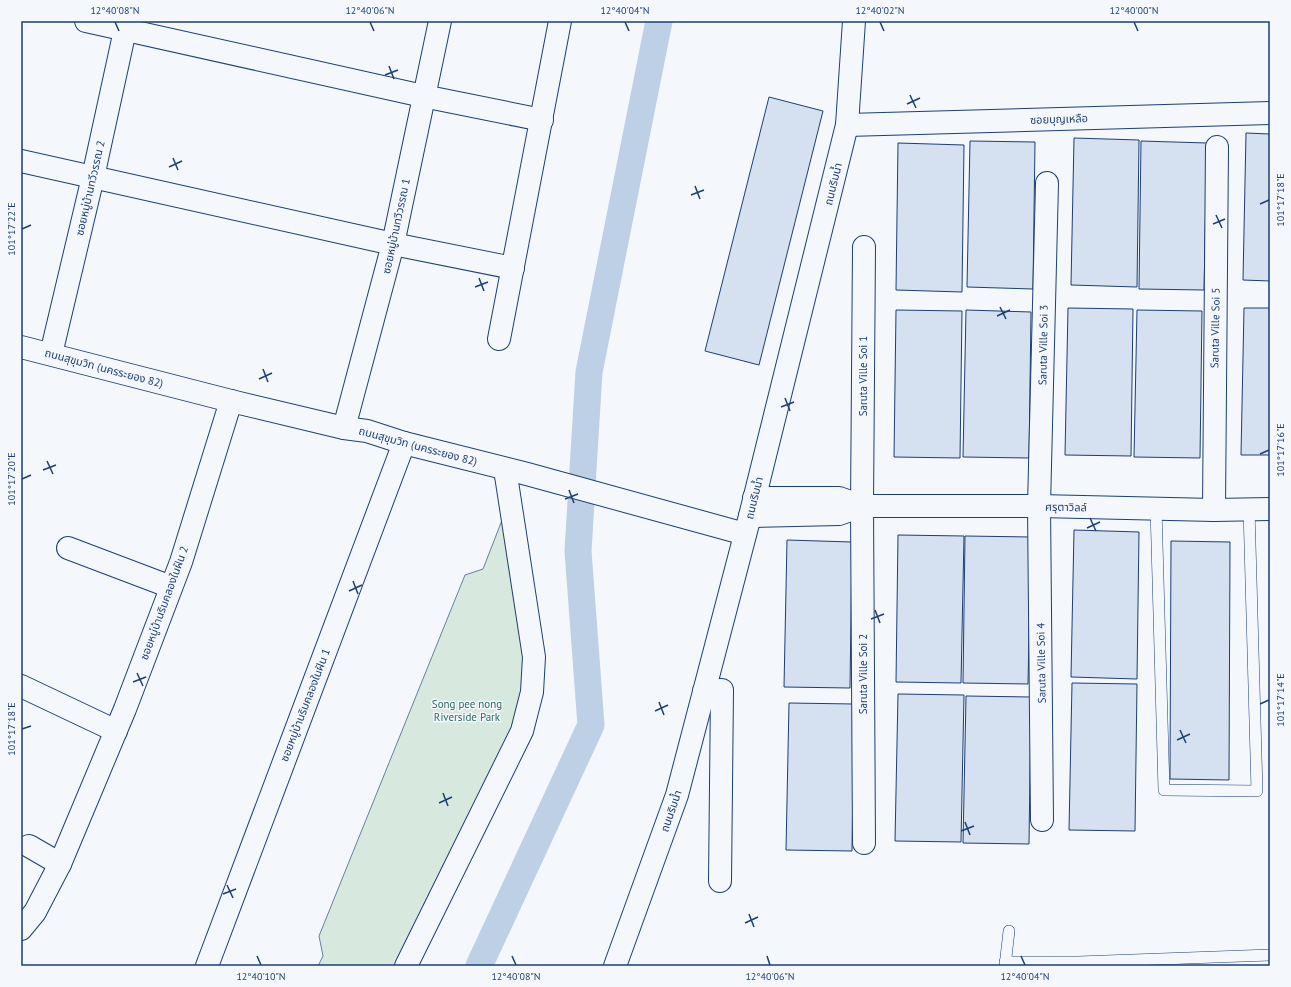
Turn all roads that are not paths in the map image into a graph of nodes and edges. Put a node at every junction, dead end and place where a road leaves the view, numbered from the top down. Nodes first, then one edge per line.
1 (86, 21) edge
2 (440, 21) edge
3 (560, 21) edge
4 (854, 21) edge
5 (126, 25) edge
6 (423, 96) junction
7 (1270, 113) edge
8 (542, 120) junction
9 (847, 125) junction
10 (1217, 147) dead end
11 (21, 161) edge
12 (93, 177) junction
13 (1047, 183) dead end
14 (393, 244) junction
15 (864, 247) dead end
16 (513, 268) junction
17 (499, 339) dead end
18 (21, 347) edge
19 (51, 354) junction
20 (232, 401) junction
21 (344, 428) junction
22 (404, 443) junction
23 (505, 469) junction
24 (862, 506) junction
25 (1039, 506) junction
26 (1156, 508) junction
27 (1260, 509) edge
28 (1214, 510) junction
29 (750, 516) junction
30 (68, 548) dead end
31 (171, 587) junction
32 (21, 686) edge
33 (704, 691) junction
34 (116, 731) junction
35 (1042, 820) dead end
36 (864, 843) dead end
37 (29, 846) dead end
38 (60, 864) junction
39 (720, 881) dead end
40 (21, 929) edge
41 (1009, 931) dead end
42 (1270, 955) edge
43 (1005, 964) edge
44 (207, 966) edge
45 (406, 966) edge
46 (615, 966) edge

1 - 5 street
2 - 6 street, ซอยหมู่บ้านทวีวรรณ 1
3 - 8 street
4 - 9 street, ถนนริมน้ำ
5 - 6 street
5 - 12 street, ซอยหมู่บ้านทวีวรรณ 2
6 - 8 street
6 - 14 street, ซอยหมู่บ้านทวีวรรณ 1
7 - 9 street, ซอยบุญเหลือ
8 - 16 street
9 - 29 street, ถนนริมน้ำ
10 - 28 street, Saruta Ville Soi 5
11 - 12 street
12 - 14 street
12 - 19 street, ซอยหมู่บ้านทวีวรรณ 2
13 - 25 street, Saruta Ville Soi 3
14 - 16 street
14 - 21 street, ซอยหมู่บ้านทวีวรรณ 1
15 - 24 street, Saruta Ville Soi 1
16 - 17 street
18 - 19 street, ถนนสุขุมวิท (นครระยอง 82)
19 - 20 street, ถนนสุขุมวิท (นครระยอง 82)
20 - 21 street, ถนนสุขุมวิท (นครระยอง 82)
20 - 31 street, ซอยหมู่บ้านริมคลองในฝัน 2
21 - 22 street, ถนนสุขุมวิท (นครระยอง 82)
22 - 23 street, ถนนสุขุมวิท (นครระยอง 82)
22 - 44 street, ซอยหมู่บ้านริมคลองในฝัน 1
23 - 29 street, ถนนสุขุมวิท (นครระยอง 82)
23 - 45 street
24 - 25 street, ศรุตาวิลล์
24 - 29 street, ศรุตาวิลล์
24 - 36 street, Saruta Ville Soi 2
25 - 26 street, ศรุตาวิลล์
25 - 35 street, Saruta Ville Soi 4
26 - 27 lane
26 - 28 street, ศรุตาวิลล์
27 - 28 street, ศรุตาวิลล์
29 - 33 street, ถนนริมน้ำ
30 - 31 street
31 - 34 street, ซอยหมู่บ้านริมคลองในฝัน 2
32 - 34 street
33 - 39 street
33 - 46 street, ถนนริมน้ำ
34 - 38 street, ซอยหมู่บ้านริมคลองในฝัน 2
37 - 38 street
38 - 40 street, ซอยหมู่บ้านริมคลองในฝัน 2
41 - 43 lane
42 - 43 lane

